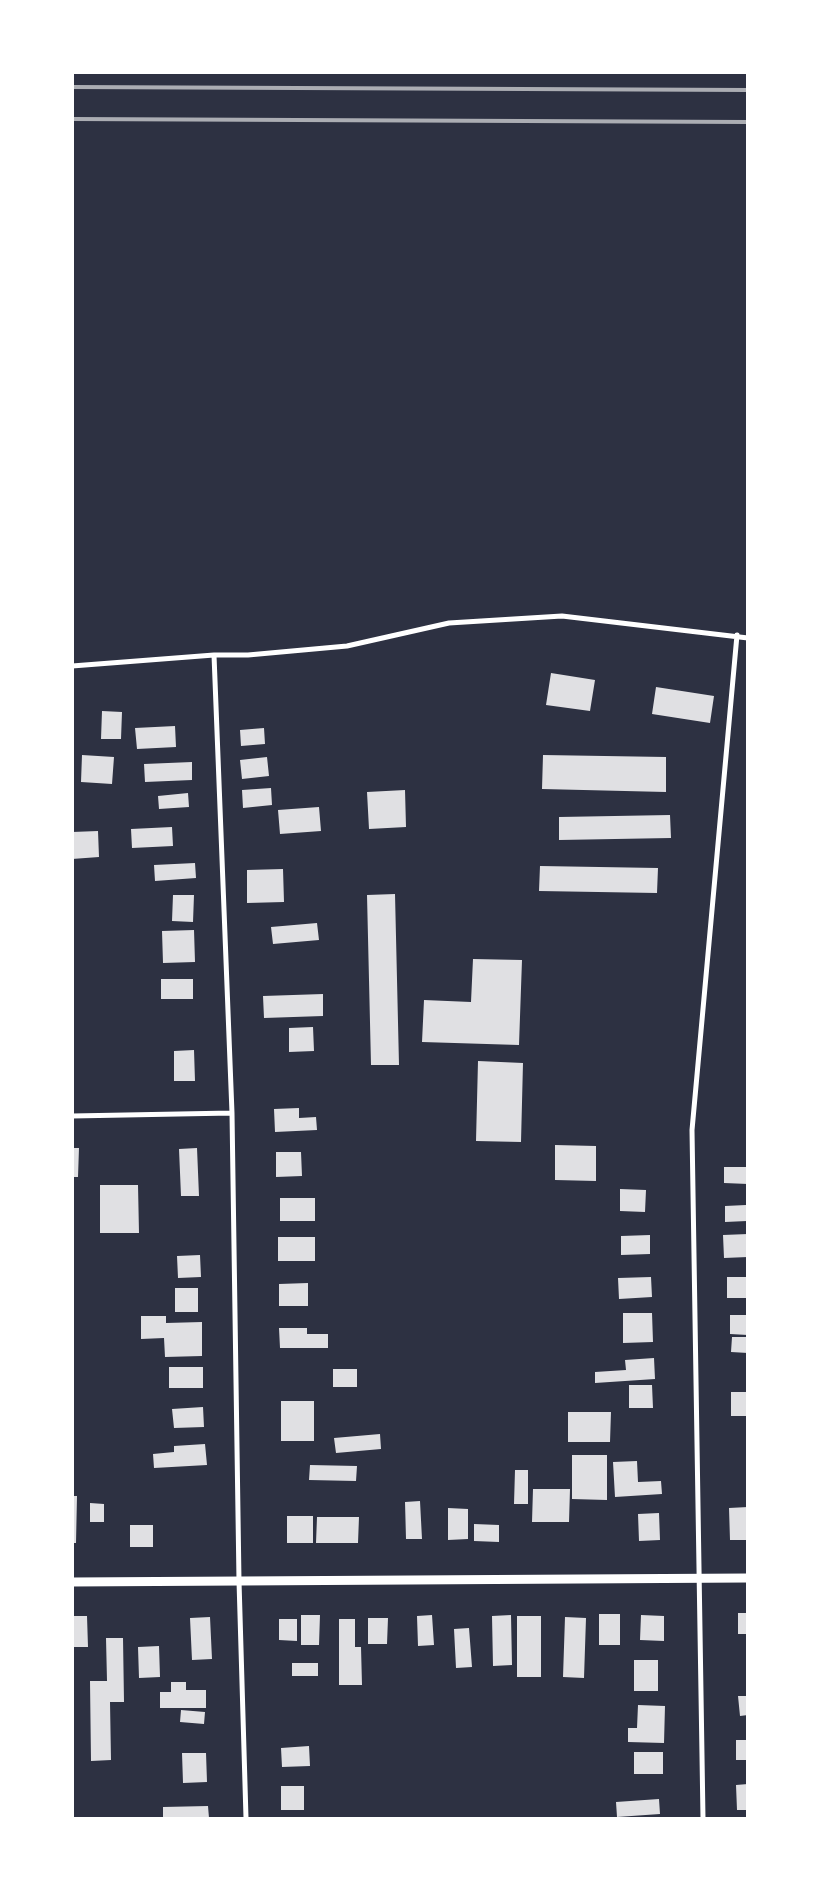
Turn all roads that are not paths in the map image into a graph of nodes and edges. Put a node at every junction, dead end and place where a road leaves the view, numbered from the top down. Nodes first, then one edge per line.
1 (737, 635) junction
2 (748, 638) edge
3 (214, 655) junction
4 (72, 666) edge
5 (232, 1113) junction
6 (72, 1116) edge
7 (748, 1578) edge
8 (698, 1579) junction
9 (240, 1581) junction
10 (72, 1582) edge
11 (246, 1818) edge
12 (703, 1818) edge

1 - 2 street
1 - 3 street
1 - 8 street
3 - 4 street
3 - 5 street
5 - 6 street
5 - 9 street
7 - 8 street
8 - 9 street
8 - 12 street
9 - 10 street
9 - 11 street

